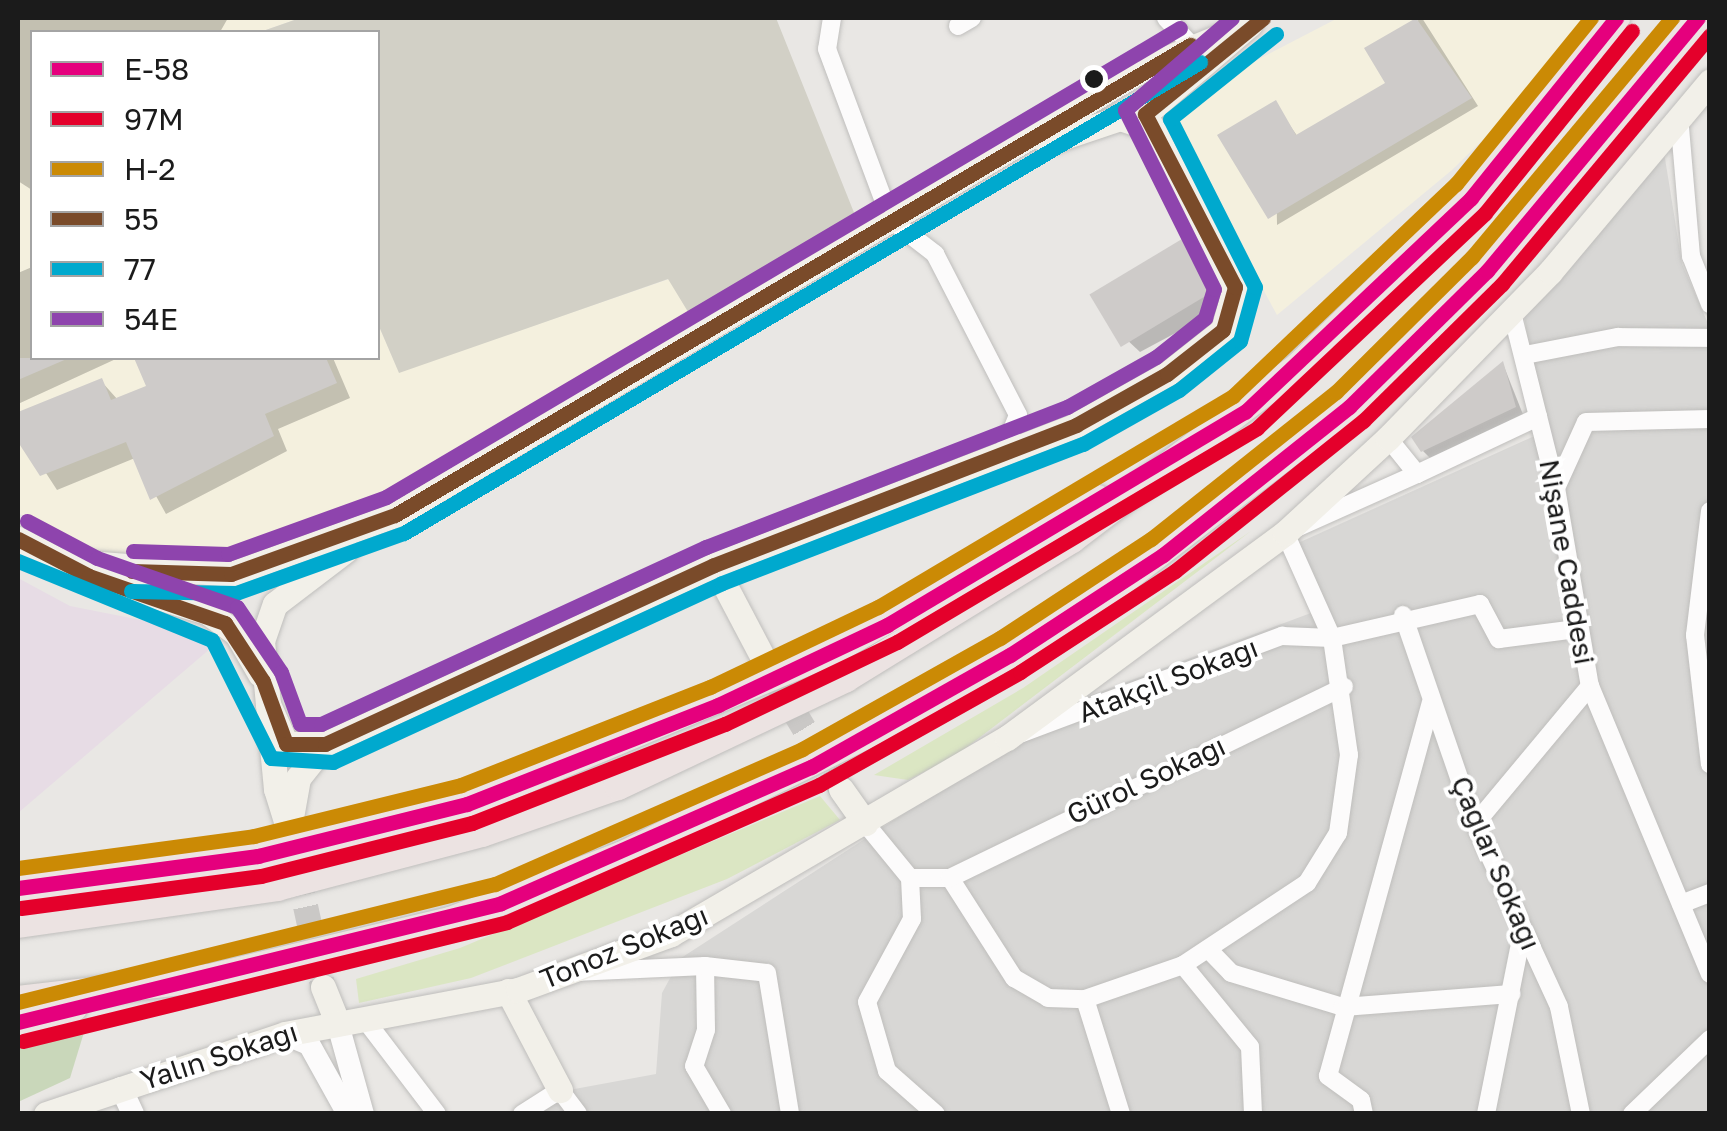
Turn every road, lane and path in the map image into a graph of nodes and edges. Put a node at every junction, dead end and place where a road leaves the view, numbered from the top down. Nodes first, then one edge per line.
1 (832, 18) edge
2 (1166, 18) edge
3 (1616, 18) edge
4 (1698, 18) edge
5 (1257, 21) edge
6 (1191, 45) junction
7 (1710, 80) edge
8 (1679, 116) junction
9 (1145, 126) junction
10 (1036, 136) junction
11 (891, 220) junction
12 (1710, 304) edge
13 (1512, 310) junction
14 (1710, 338) edge
15 (1525, 355) junction
16 (1245, 412) junction
17 (1538, 418) junction
18 (1710, 418) edge
19 (1388, 438) junction
20 (1005, 448) junction
21 (1416, 474) junction
22 (1556, 488) junction
23 (1710, 511) edge
24 (395, 516) junction
25 (1285, 534) junction
26 (18, 539) edge
27 (60, 560) junction
28 (714, 565) junction
29 (1403, 614) junction
30 (1576, 629) junction
31 (1332, 638) junction
32 (772, 675) tunnel mouth
33 (1590, 686) junction
34 (1344, 687) junction
35 (265, 692) junction
36 (1431, 703) junction
37 (1007, 738) junction
38 (325, 744) junction
39 (1710, 764) edge
40 (841, 788) tunnel mouth
41 (865, 823) junction
42 (1475, 824) junction
43 (910, 878) junction
44 (950, 878) junction
45 (18, 888) edge
46 (1710, 893) edge
47 (1680, 904) junction
48 (18, 924) edge
49 (1524, 930) junction
50 (1208, 949) junction
51 (1183, 965) junction
52 (706, 966) junction
53 (568, 972) junction
54 (1710, 974) edge
55 (324, 987) tunnel mouth
56 (516, 990) junction
57 (116, 992) junction
58 (1512, 994) junction
59 (1085, 999) junction
60 (18, 1000) edge
61 (1343, 1007) junction
62 (350, 1019) junction
63 (18, 1022) edge
64 (284, 1034) junction
65 (1710, 1039) edge
66 (121, 1088) junction
67 (560, 1090) junction
68 (46, 1114) edge
69 (133, 1114) edge
70 (348, 1114) edge
71 (363, 1114) edge
72 (438, 1114) edge
73 (522, 1114) edge
74 (578, 1114) edge
75 (722, 1114) edge
76 (790, 1114) edge
77 (936, 1114) edge
78 (1121, 1114) edge
79 (1253, 1114) edge
80 (1364, 1114) edge
81 (1486, 1114) edge
82 (1582, 1114) edge
83 (1632, 1114) edge

1 - 11 street
2 - 6 street
3 - 16 highway
4 - 57 highway
5 - 6 main road
5 - 9 main road
6 - 10 main road
7 - 8 main road, Tonoz Sokağı
8 - 12 street
8 - 13 main road, Tonoz Sokağı
9 - 10 main road
9 - 20 main road
10 - 11 main road
11 - 20 street
11 - 24 main road
13 - 15 street, Nişane Caddesi
13 - 19 main road, Tonoz Sokağı
14 - 15 street
15 - 17 street, Nişane Caddesi
16 - 45 highway
16 - 48 highway
17 - 21 street
17 - 22 street, Nişane Caddesi
18 - 22 street
19 - 21 street
19 - 25 main road, Tonoz Sokağı
20 - 28 main road
21 - 25 street
22 - 30 street, Nişane Caddesi
23 - 39 street
24 - 27 main road
24 - 35 main road
25 - 31 street
25 - 37 main road, Tonoz Sokağı
26 - 27 main road
27 - 35 main road
28 - 32 main road
28 - 38 main road
29 - 30 street
29 - 31 street
29 - 36 street, Çağlar Sokağı
30 - 33 street, Nişane Caddesi
31 - 34 street
31 - 37 street, Atakçil Sokağı
33 - 42 street
33 - 47 street, Nişane Caddesi
34 - 44 street, Gürol Sokağı
34 - 50 street
35 - 38 main road
35 - 38 main road
36 - 42 street, Çağlar Sokağı
36 - 61 street
37 - 41 main road, Tonoz Sokağı
40 - 41 main road
41 - 43 street
41 - 53 main road, Tonoz Sokağı
42 - 49 street, Çağlar Sokağı
43 - 44 street
43 - 77 street
44 - 59 street
46 - 47 street
47 - 54 street, Nişane Caddesi
49 - 58 street
49 - 82 street, Çağlar Sokağı
50 - 51 street
50 - 61 street
51 - 59 street
51 - 79 street
52 - 53 street
52 - 75 street
52 - 76 street
53 - 56 main road, Tonoz Sokağı
55 - 62 main road
56 - 62 main road, Tonoz Sokağı
56 - 67 main road
57 - 60 highway
57 - 63 highway
58 - 61 street
58 - 81 street
59 - 78 street
61 - 80 street
62 - 64 main road, Yalın Sokağı
62 - 71 street
62 - 72 street
64 - 66 main road, Yalın Sokağı
64 - 70 street
65 - 83 street
66 - 68 main road, Yalın Sokağı
66 - 69 street
67 - 73 street
67 - 74 street

